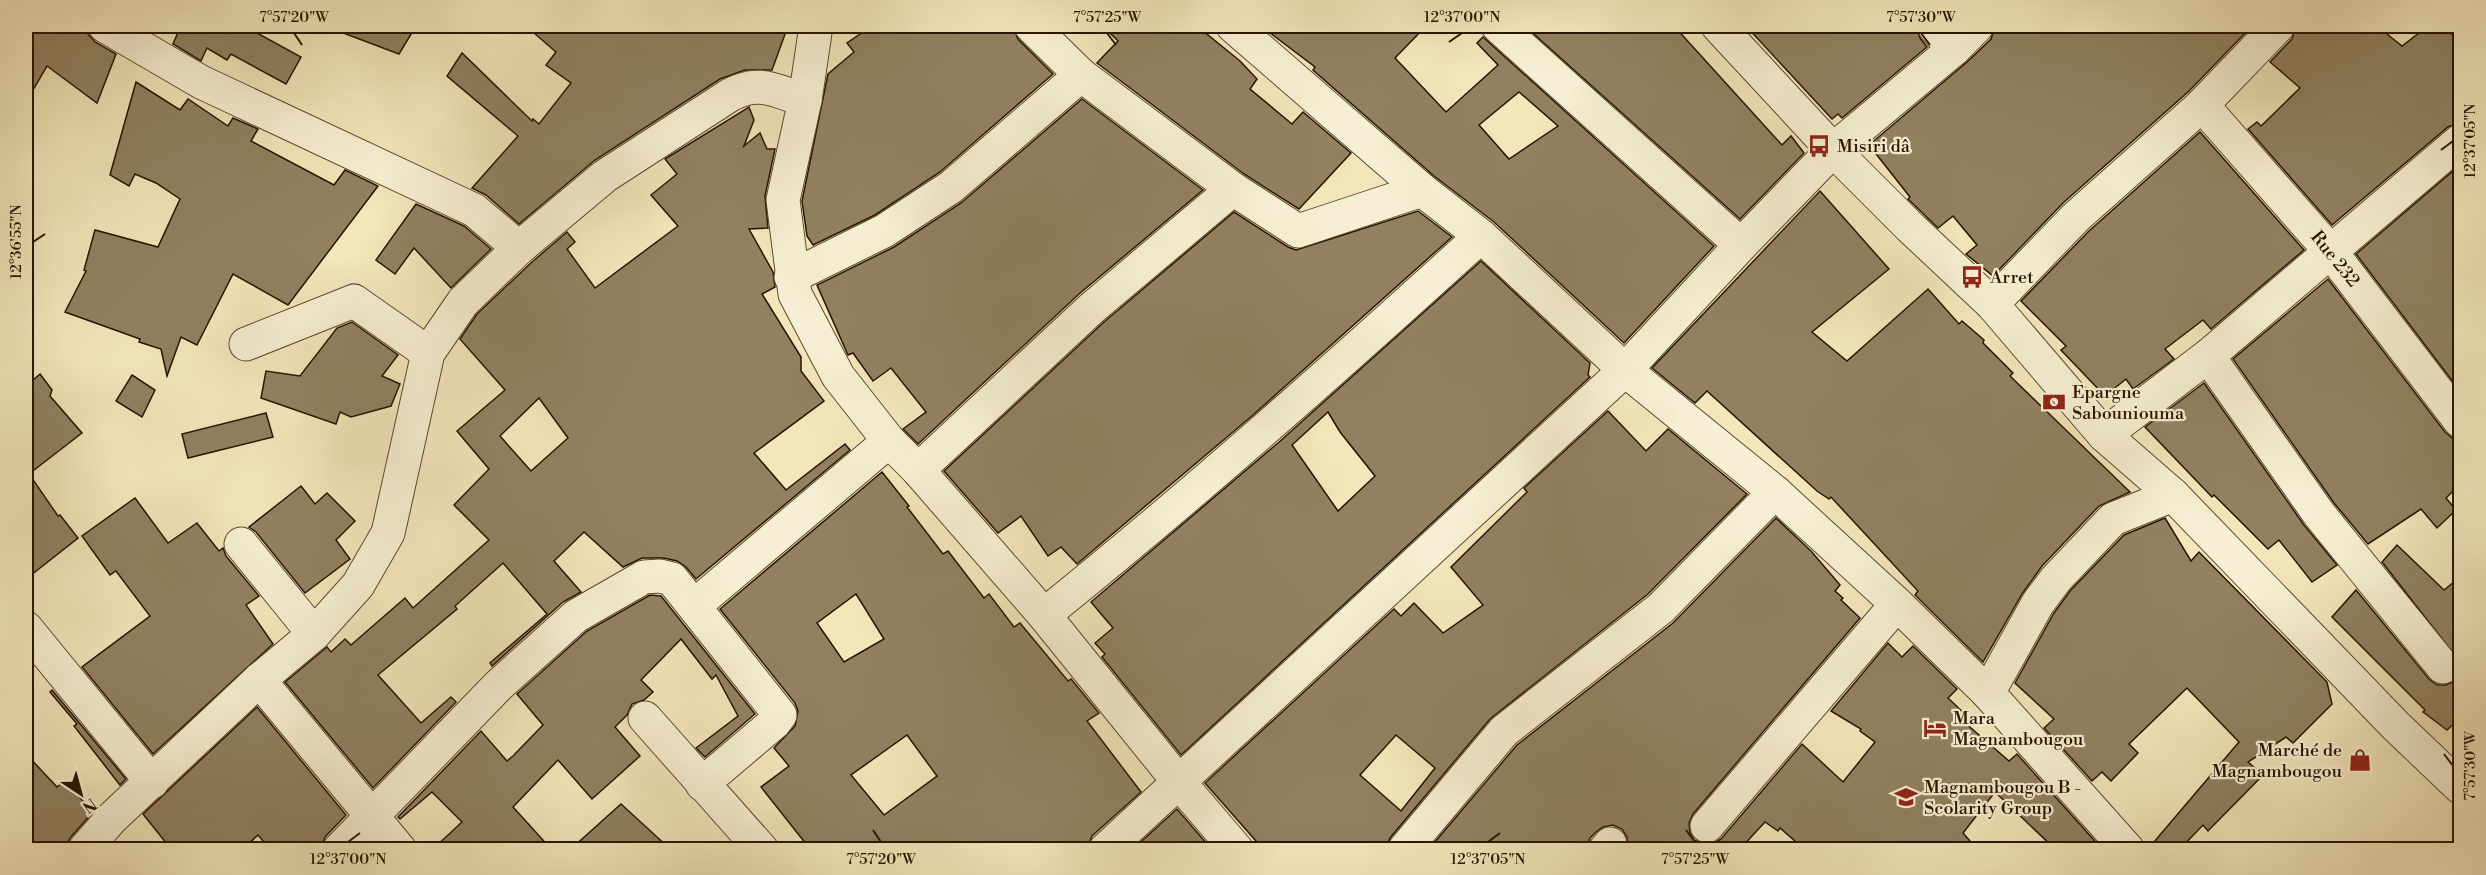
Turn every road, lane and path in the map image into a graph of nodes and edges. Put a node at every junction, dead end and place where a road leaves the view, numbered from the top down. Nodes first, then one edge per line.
1 (105, 26) edge
2 (816, 26) edge
3 (1031, 26) edge
4 (1233, 26) edge
5 (1498, 26) edge
6 (1718, 26) edge
7 (1977, 26) edge
8 (2278, 26) edge
9 (1944, 37) edge
10 (1081, 75) junction
11 (805, 100) junction
12 (2202, 105) junction
13 (2460, 141) edge
14 (1833, 150) junction
15 (1233, 189) junction
16 (1422, 190) junction
17 (1481, 236) junction
18 (1741, 245) junction
19 (519, 248) junction
20 (2331, 252) junction
21 (791, 277) junction
22 (1992, 304) junction
23 (246, 344) dead end
24 (428, 353) junction
25 (2208, 356) junction
26 (1625, 370) junction
27 (2460, 421) edge
28 (2104, 435) junction
29 (889, 441) junction
30 (918, 470) junction
31 (1775, 492) junction
32 (2173, 495) junction
33 (241, 544) dead end
34 (1897, 604) junction
35 (694, 606) junction
36 (1044, 615) junction
37 (26, 628) edge
38 (314, 634) junction
39 (2444, 666) dead end
40 (260, 680) junction
41 (1988, 693) junction
42 (645, 718) dead end
43 (1178, 781) junction
44 (152, 782) junction
45 (702, 784) junction
46 (2460, 787) edge
47 (372, 816) junction
48 (1707, 826) dead end
49 (84, 849) edge
50 (339, 849) edge
51 (400, 849) edge
52 (762, 849) edge
53 (1105, 849) edge
54 (1237, 849) edge
55 (1404, 849) edge
56 (2128, 849) edge

1 - 19 street
2 - 11 street
3 - 10 street
4 - 16 street
5 - 18 street
6 - 14 street
7 - 9 street
8 - 12 street
9 - 14 street
10 - 15 street
10 - 21 street
11 - 19 street
11 - 21 street
12 - 20 street, Rue 232
12 - 22 street
13 - 20 street
14 - 18 street
14 - 22 street
15 - 16 street
15 - 30 street
16 - 17 street
17 - 26 street
17 - 36 street
18 - 26 street
19 - 24 street
20 - 25 street
20 - 27 street, Rue 232
21 - 29 street
22 - 28 street
23 - 24 street
24 - 38 street
25 - 28 street
25 - 39 street
26 - 31 street
26 - 43 street
28 - 32 street
29 - 30 street
29 - 35 street
30 - 36 street
31 - 34 street
31 - 55 street
32 - 41 street
32 - 46 street
33 - 38 street
34 - 41 street
34 - 48 street
35 - 45 street
35 - 47 street
36 - 43 street
37 - 44 street
38 - 40 street
40 - 44 street
40 - 47 street
41 - 56 street
42 - 45 street
43 - 53 street
43 - 54 street
44 - 49 street
45 - 52 street
47 - 50 street
47 - 51 street

